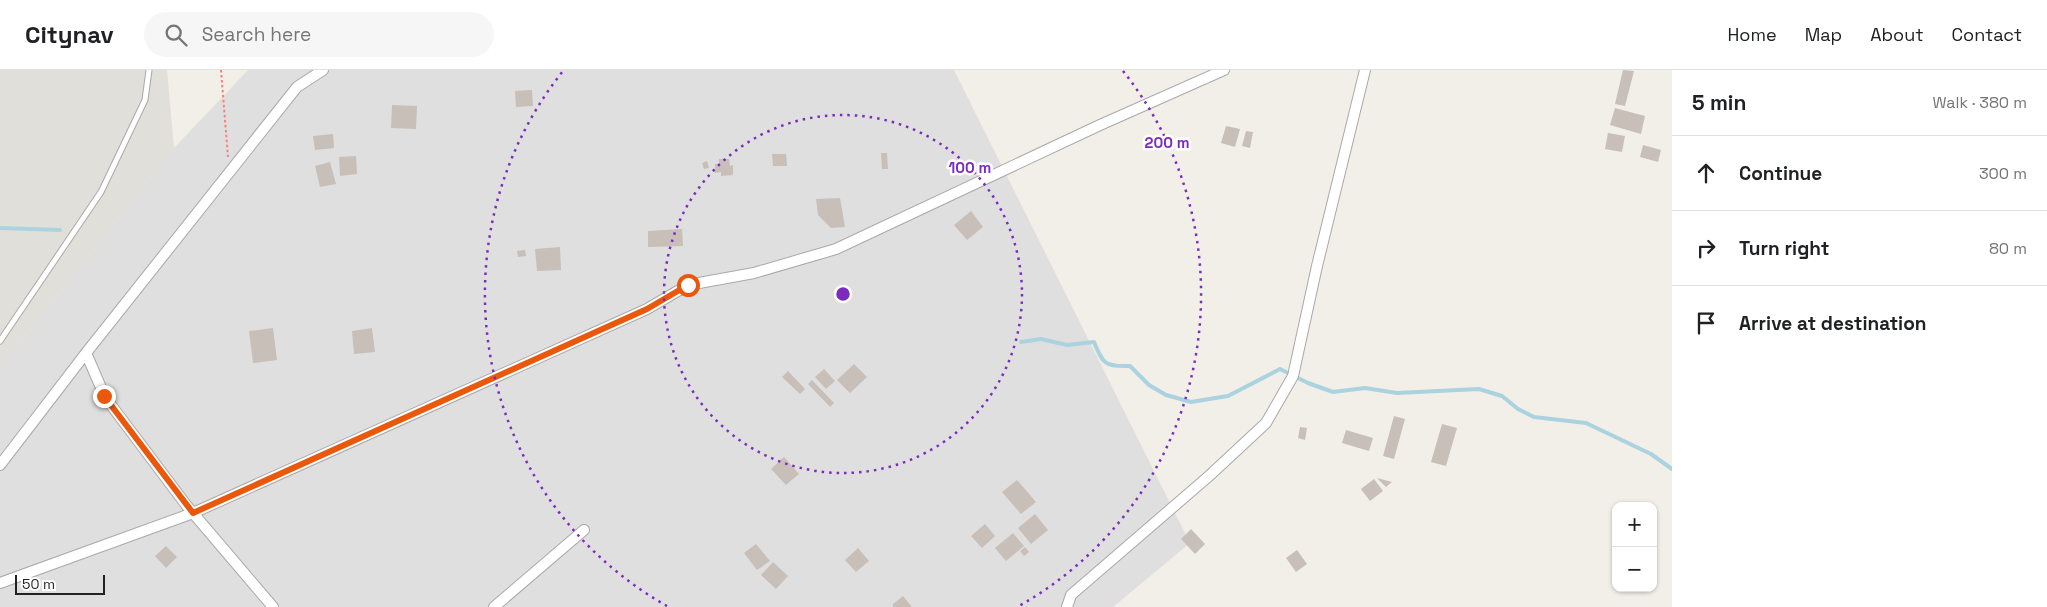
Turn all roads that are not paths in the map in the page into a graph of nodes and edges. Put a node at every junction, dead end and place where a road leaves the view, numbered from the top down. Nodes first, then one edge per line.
1 (149, 70) edge
2 (323, 70) edge
3 (1224, 70) edge
4 (1364, 70) edge
5 (0, 341) edge
6 (86, 353) junction
7 (0, 465) edge
8 (193, 513) junction
9 (584, 530) dead end
10 (0, 583) edge
11 (1066, 606) edge
12 (273, 607) edge
13 (494, 607) edge

1 - 5 lane
2 - 6 street
3 - 8 street
4 - 11 street
6 - 7 street
6 - 8 street
8 - 10 street
8 - 12 street
9 - 13 street

